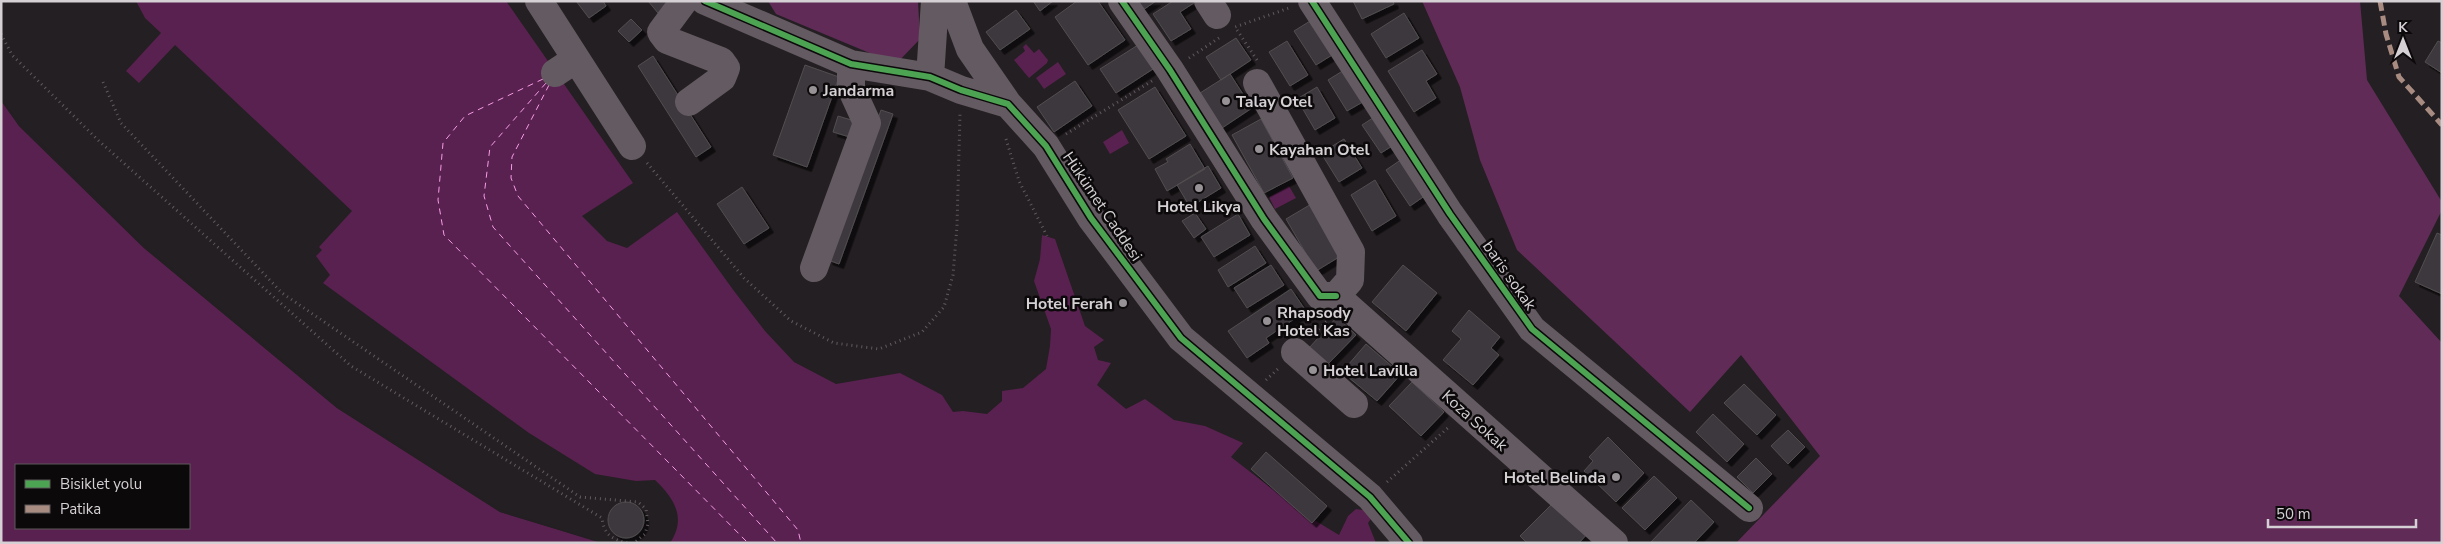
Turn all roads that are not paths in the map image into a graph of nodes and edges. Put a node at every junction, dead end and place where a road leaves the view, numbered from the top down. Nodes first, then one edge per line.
1 (539, 1) edge
2 (684, 1) edge
3 (706, 1) edge
4 (935, 1) edge
5 (952, 1) edge
6 (1122, 1) edge
7 (1305, 3) edge
8 (851, 64) junction
9 (930, 77) junction
10 (1257, 83) road end
11 (688, 102) dead end
12 (1008, 104) junction
13 (632, 146) dead end
14 (814, 268) dead end
15 (1336, 296) junction
16 (1295, 352) dead end
17 (1354, 404) dead end
18 (1749, 508) dead end
19 (1409, 543) edge
20 (1614, 543) edge

1 - 13 street
2 - 11 street
3 - 8 street
4 - 9 street
5 - 12 street, Hükümet Caddesi
6 - 15 street
7 - 18 street, baris sokak
8 - 9 street
8 - 14 street
9 - 12 street
10 - 15 street
12 - 19 street, Hükümet Caddesi
15 - 20 street, Koza Sokak
16 - 17 street

